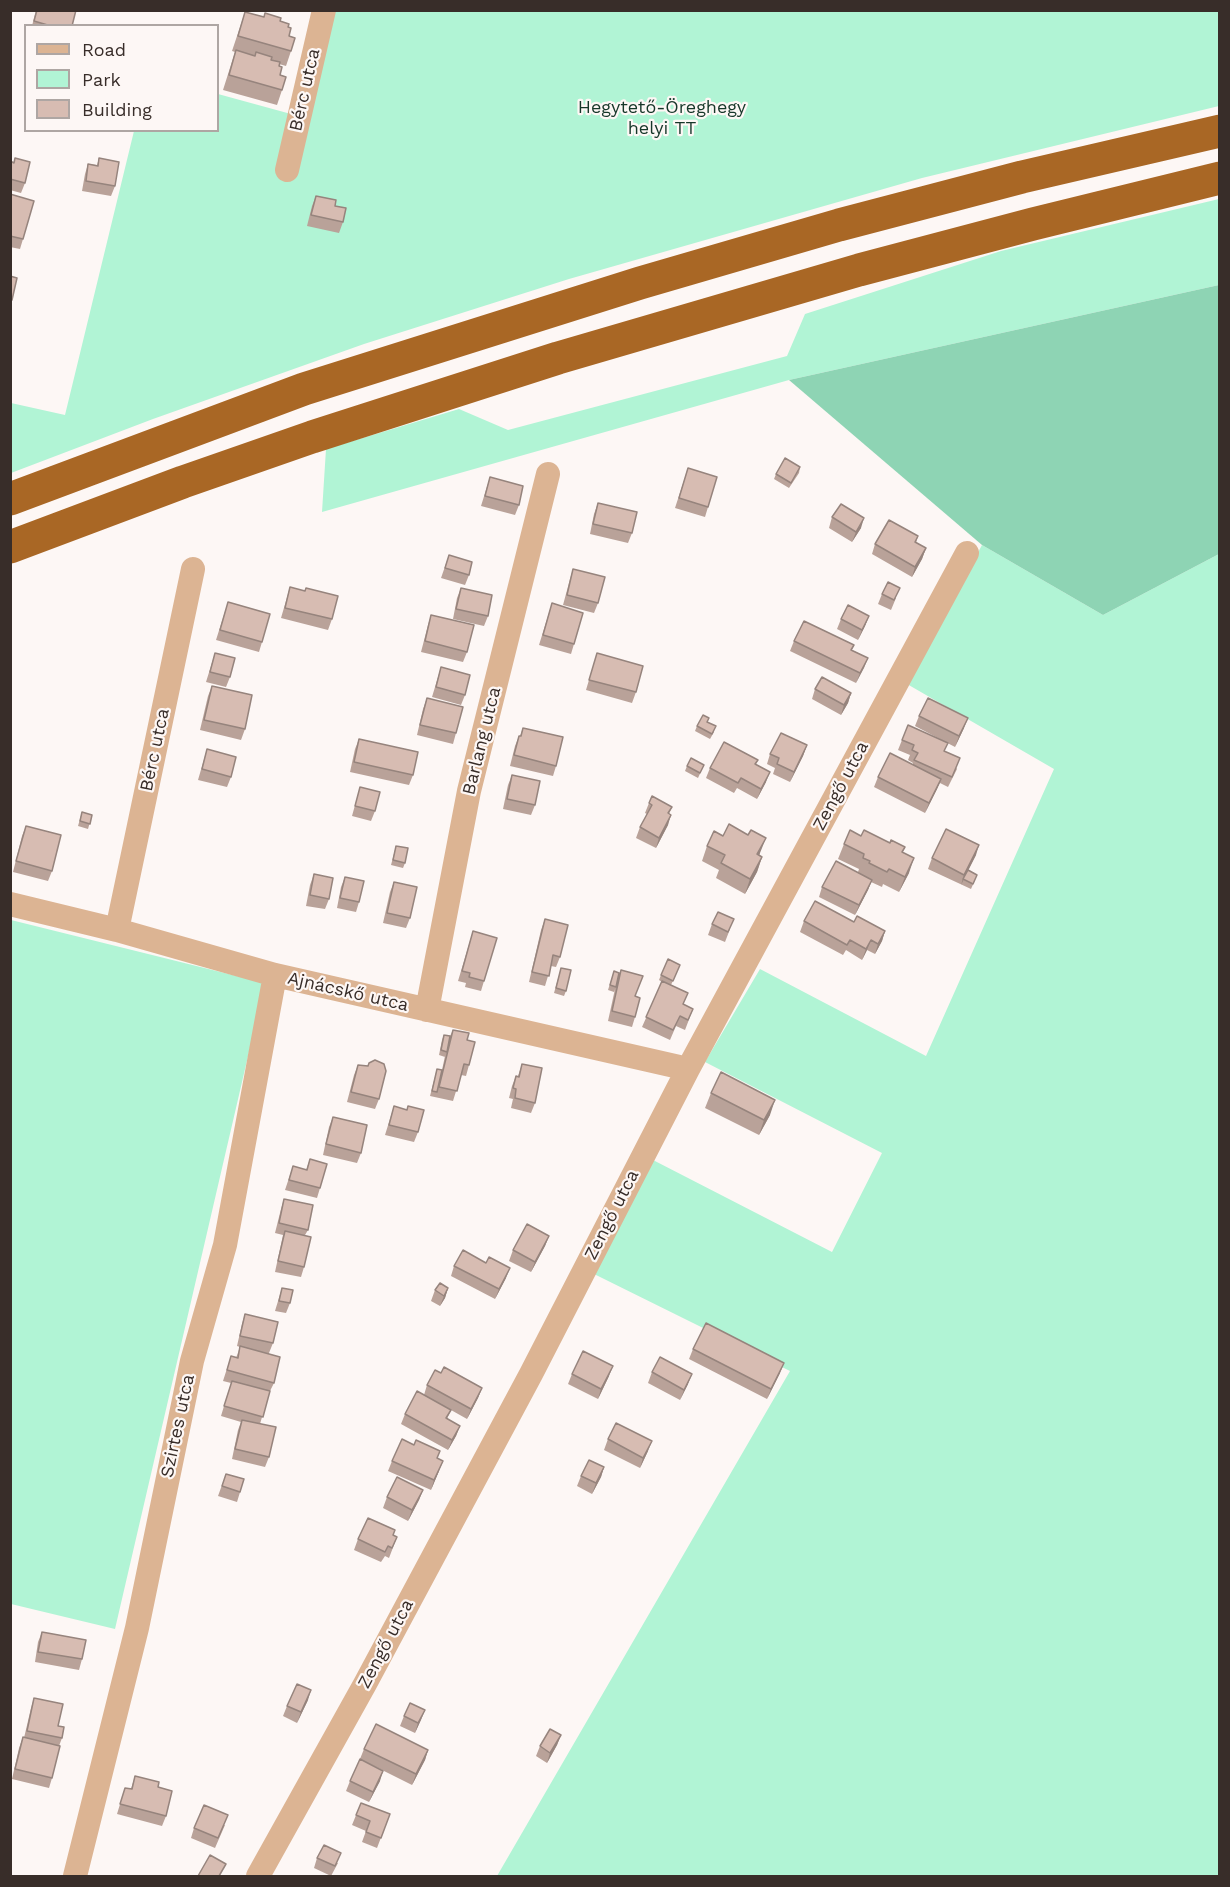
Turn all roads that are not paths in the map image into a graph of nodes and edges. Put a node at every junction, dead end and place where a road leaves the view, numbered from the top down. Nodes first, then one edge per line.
1 (324, 10) edge
2 (1220, 131) edge
3 (287, 170) dead end
4 (1220, 178) edge
5 (548, 474) dead end
6 (10, 499) edge
7 (10, 548) edge
8 (967, 553) dead end
9 (193, 569) dead end
10 (10, 904) edge
11 (117, 930) junction
12 (274, 975) junction
13 (427, 1010) junction
14 (688, 1069) junction
15 (75, 1876) edge
16 (258, 1876) edge

1 - 3 street, Bérc utca
2 - 6 highway
4 - 7 highway
5 - 13 street, Barlang utca
8 - 14 street, Zengő utca
9 - 11 street, Bérc utca
10 - 11 street, Ajnácskő utca
11 - 12 street, Ajnácskő utca
12 - 13 street, Ajnácskő utca
12 - 15 street, Szirtes utca
13 - 14 street, Ajnácskő utca
14 - 16 street, Zengő utca

